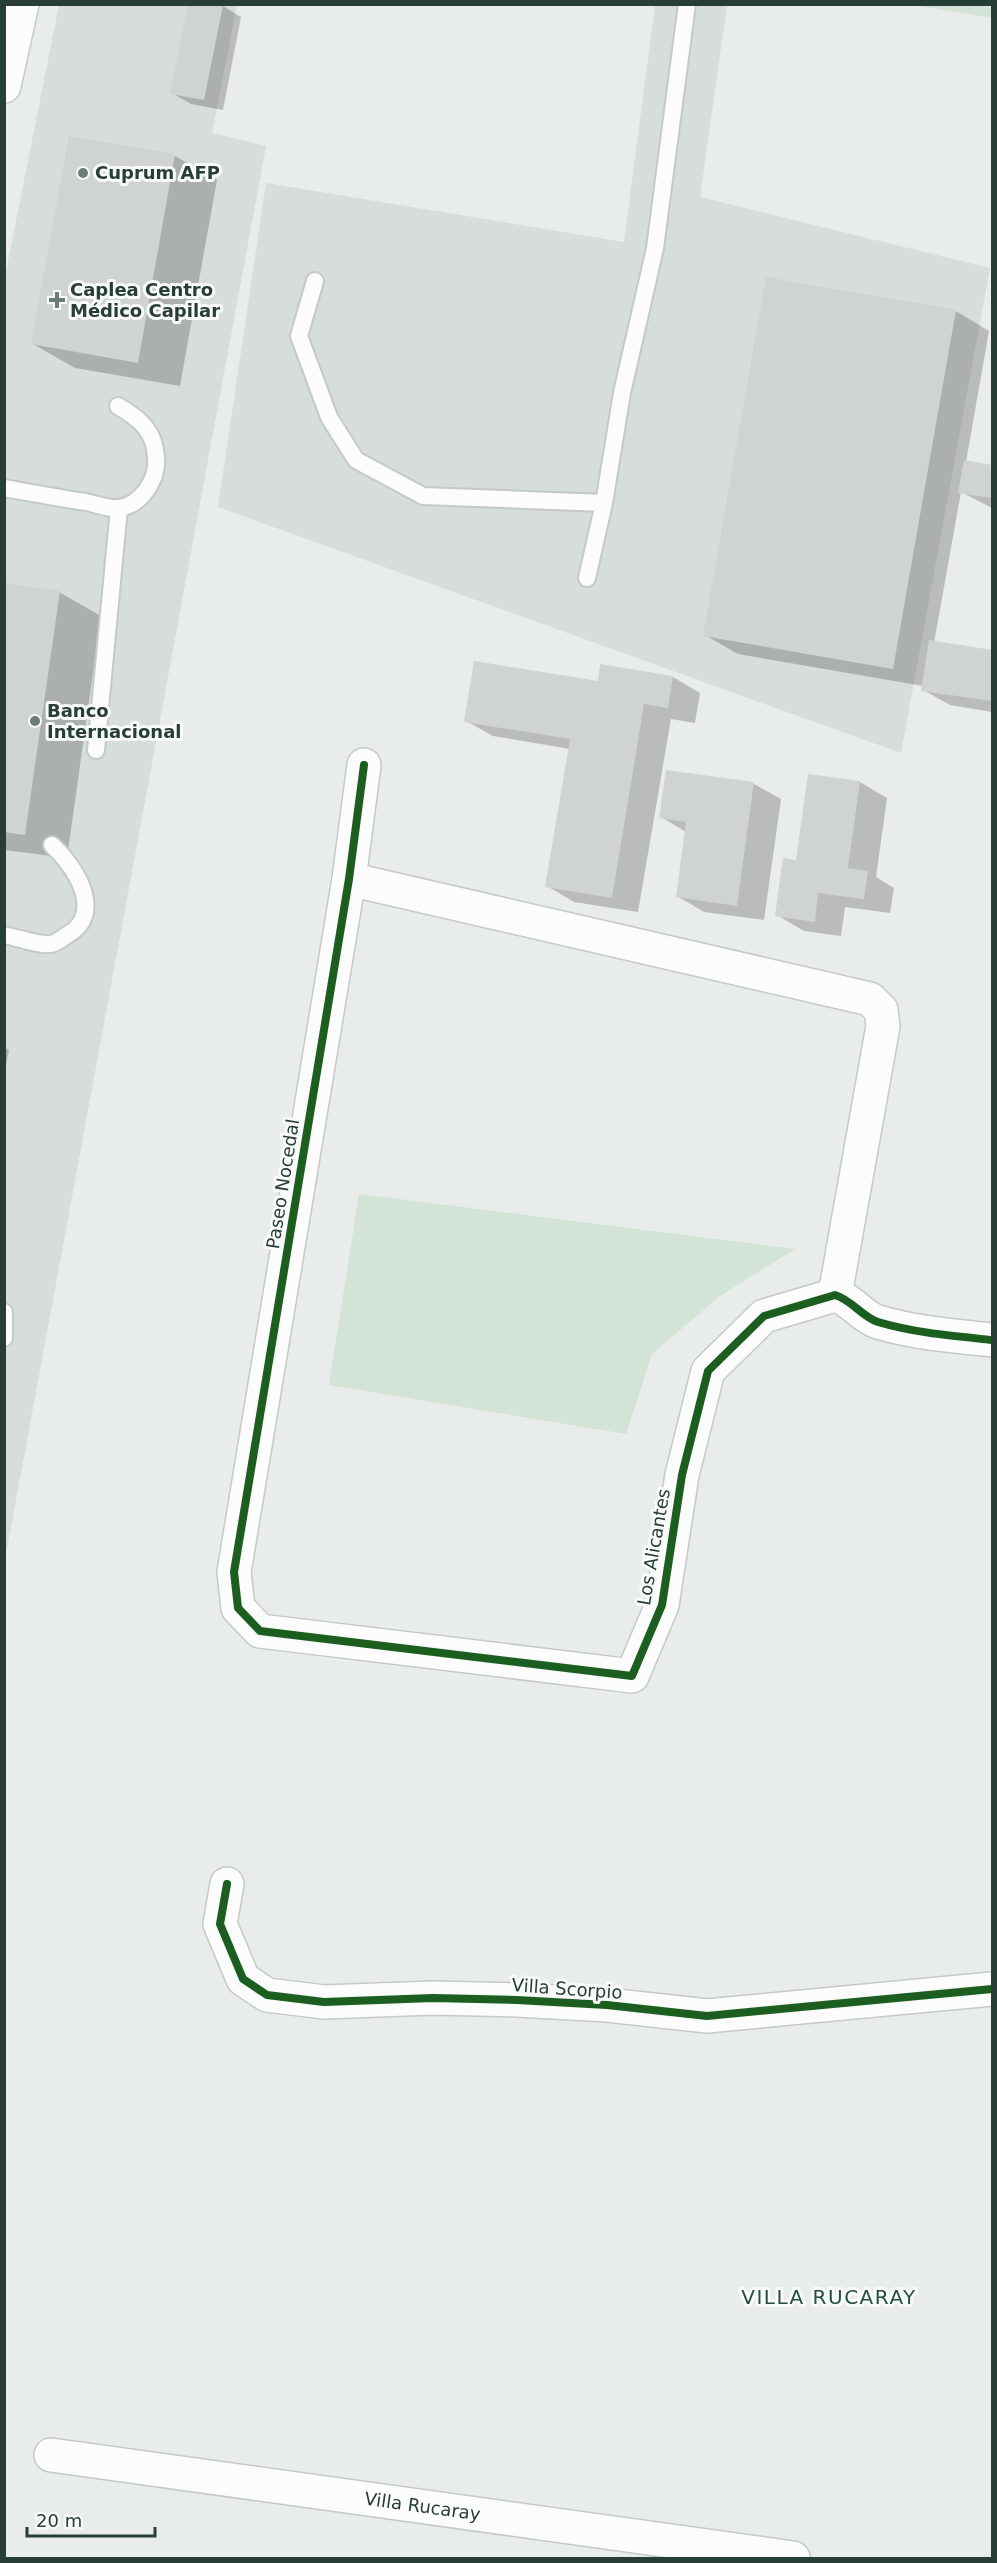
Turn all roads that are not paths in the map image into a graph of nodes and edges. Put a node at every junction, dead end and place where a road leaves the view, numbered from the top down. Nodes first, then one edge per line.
1 (22, 4) edge
2 (687, 4) edge
3 (4, 87) edge
4 (315, 281) dead end
5 (118, 406) dead end
6 (4, 488) edge
7 (604, 503) junction
8 (118, 508) junction
9 (587, 578) dead end
10 (96, 750) dead end
11 (364, 765) dead end
12 (52, 845) dead end
13 (349, 879) junction
14 (4, 935) edge
15 (835, 1295) junction
16 (4, 1312) edge
17 (4, 1338) edge
18 (993, 1340) edge
19 (238, 1608) joint
20 (227, 1884) dead end
21 (993, 1989) edge
22 (51, 2455) dead end
23 (793, 2559) edge

1 - 3 street
2 - 7 lane
4 - 7 lane
5 - 8 lane
6 - 8 lane
7 - 9 lane
8 - 10 lane
11 - 13 street, Paseo Nocedal
12 - 14 lane
13 - 15 street
13 - 19 street, Paseo Nocedal
15 - 18 street
15 - 19 street, Los Alicantes
16 - 17 lane
20 - 21 street, Villa Scorpio
22 - 23 street, Villa Rucaray

